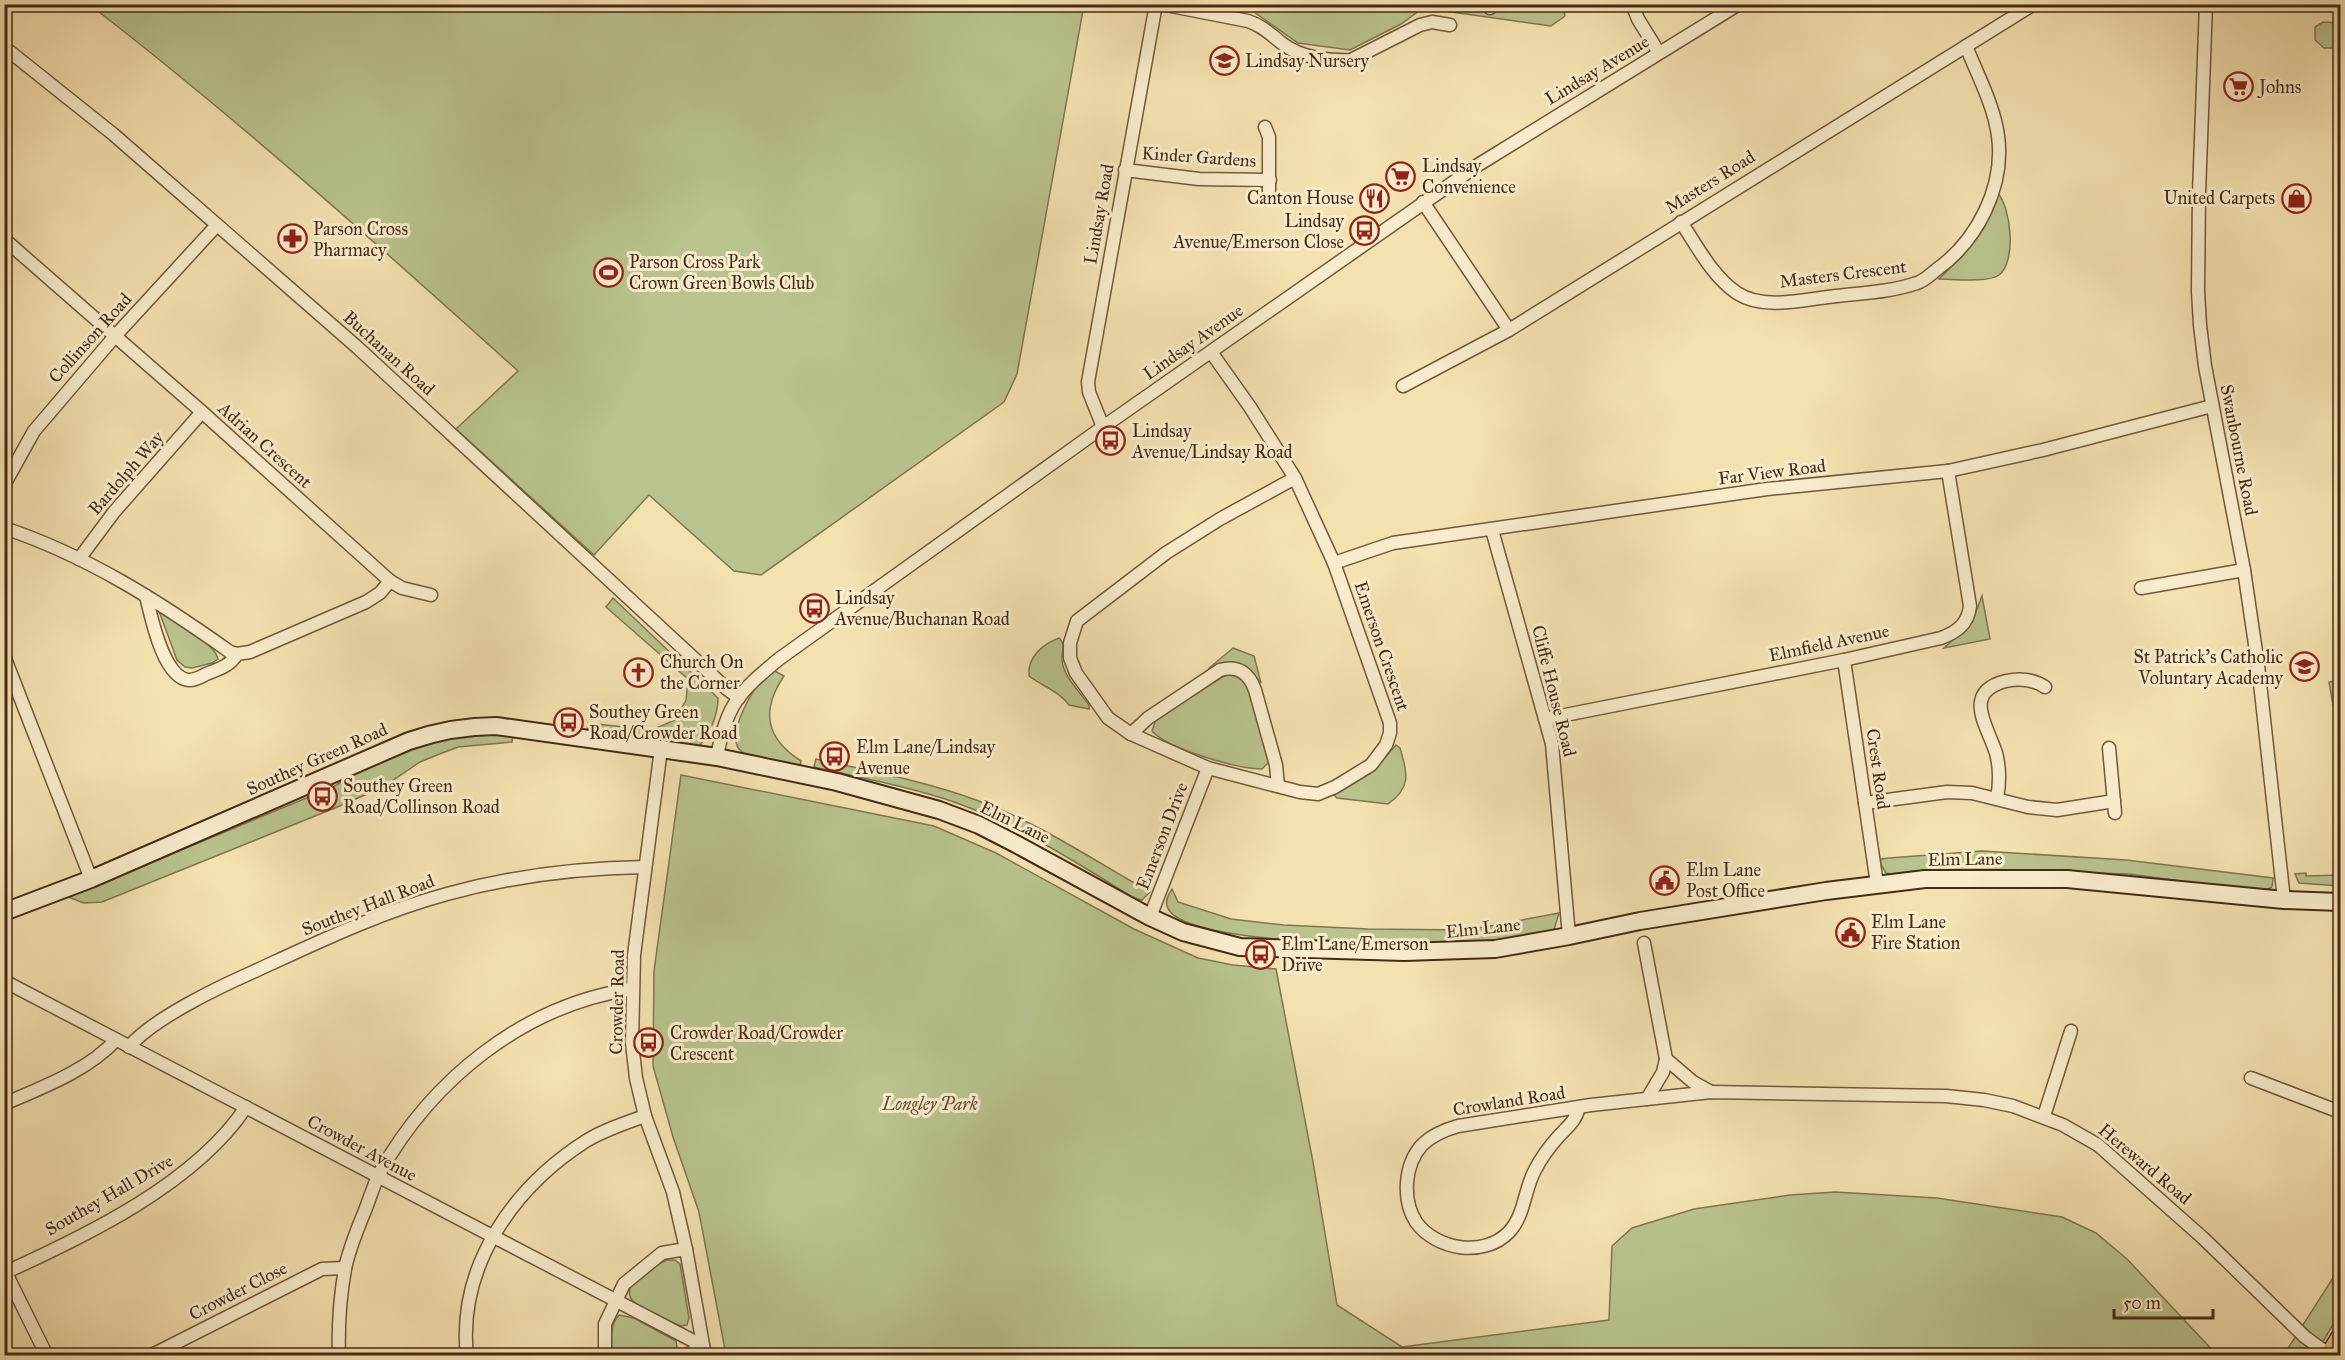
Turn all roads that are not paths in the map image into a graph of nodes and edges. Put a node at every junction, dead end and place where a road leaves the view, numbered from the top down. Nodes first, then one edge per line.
1 (1156, 4) edge
2 (1161, 4) edge
3 (1632, 4) edge
4 (1739, 4) edge
5 (2034, 4) edge
6 (2206, 4) edge
7 (1450, 25) dead end
8 (1966, 46) junction
9 (4, 47) edge
10 (1659, 53) junction
11 (1265, 127) dead end
12 (1125, 170) junction
13 (1423, 202) junction
14 (1681, 222) junction
15 (217, 225) junction
16 (6, 244) edge
17 (1509, 330) junction
18 (116, 335) junction
19 (1211, 352) junction
20 (1403, 386) dead end
21 (2211, 406) junction
22 (202, 412) junction
23 (1103, 427) junction
24 (1948, 471) junction
25 (1295, 478) junction
26 (4, 485) edge
27 (4, 528) edge
28 (1492, 530) junction
29 (79, 559) junction
30 (1334, 563) junction
31 (2244, 570) junction
32 (390, 581) junction
33 (2141, 588) dead end
34 (430, 595) dead end
35 (146, 596) junction
36 (237, 654) junction
37 (4, 656) edge
38 (1844, 660) junction
39 (2046, 687) dead end
40 (739, 698) junction
41 (1545, 718) junction
42 (1131, 734) junction
43 (2109, 748) dead end
44 (661, 749) junction
45 (717, 757) junction
46 (1208, 768) junction
47 (1278, 786) junction
48 (1997, 798) junction
49 (1865, 803) junction
50 (645, 867) junction
51 (90, 879) junction
52 (1876, 884) junction
53 (2284, 900) junction
54 (2340, 902) edge
55 (4, 912) edge
56 (1150, 917) junction
57 (1569, 936) junction
58 (1644, 943) dead end
59 (4, 981) edge
60 (632, 989) junction
61 (2071, 1031) dead end
62 (116, 1040) junction
63 (129, 1047) junction
64 (1666, 1059) junction
65 (2251, 1078) dead end
66 (1711, 1092) junction
67 (1647, 1099) junction
68 (4, 1104) edge
69 (246, 1107) junction
70 (1580, 1107) junction
71 (2340, 1112) edge
72 (645, 1116) junction
73 (2044, 1116) junction
74 (378, 1177) junction
75 (492, 1238) junction
76 (686, 1249) junction
77 (345, 1268) junction
78 (5, 1273) edge
79 (615, 1302) junction
80 (2340, 1338) edge
81 (704, 1351) edge
82 (2329, 1355) edge
83 (47, 1356) edge
84 (150, 1356) edge
85 (339, 1356) edge
86 (467, 1356) edge
87 (605, 1356) edge
88 (685, 1356) edge

1 - 12 street, Lindsay Road
2 - 7 street
3 - 10 street
4 - 10 street, Lindsay Avenue
5 - 8 street, Masters Road
6 - 21 street, Swanbourne Road
8 - 14 street, Masters Road
8 - 14 street, Masters Crescent
9 - 15 street, Buchanan Road
10 - 13 street, Lindsay Avenue
11 - 12 street, Kinder Gardens
12 - 23 street, Lindsay Road
13 - 17 street
13 - 19 street, Lindsay Avenue
14 - 17 street, Masters Road
15 - 18 street, Collinson Road
15 - 40 street, Buchanan Road
16 - 18 street, Adrian Crescent
17 - 20 street, Masters Road
18 - 22 street, Adrian Crescent
18 - 26 street, Collinson Road
19 - 23 street, Lindsay Avenue
19 - 25 street, Emerson Crescent
21 - 24 street, Far View Road
21 - 31 street, Swanbourne Road
22 - 29 street, Bardolph Way
22 - 32 street, Adrian Crescent
23 - 40 street, Lindsay Avenue
24 - 28 street, Far View Road
24 - 38 street, Elmfield Avenue
25 - 30 street, Emerson Crescent
25 - 42 street, Emerson Crescent
27 - 29 street
28 - 30 street, Far View Road
28 - 41 street, Cliffe House Road
29 - 35 street
30 - 47 street, Emerson Crescent
31 - 33 street
31 - 53 street, Swanbourne Road
32 - 34 street, Adrian Crescent
32 - 36 street
35 - 36 street
35 - 36 street
37 - 51 street
38 - 41 street, Elmfield Avenue
38 - 49 street, Crest Road
39 - 48 street
40 - 45 street, Lindsay Avenue
41 - 57 street, Cliffe House Road
42 - 46 street, Emerson Crescent
42 - 47 street
43 - 48 street
44 - 45 street, Elm Lane
44 - 50 street, Crowder Road
44 - 51 street, Southey Green Road
45 - 56 street, Elm Lane
46 - 47 street, Emerson Crescent
46 - 56 street, Emerson Drive
48 - 49 street
49 - 52 street, Crest Road
50 - 60 street, Crowder Road
50 - 63 street, Southey Hall Road
51 - 55 street, Southey Green Road
52 - 53 street, Elm Lane
52 - 57 street, Elm Lane
53 - 54 street, Elm Lane
56 - 57 street, Elm Lane
58 - 64 street
59 - 62 street, Crowder Avenue
60 - 72 street, Crowder Road
60 - 74 street
61 - 73 street
62 - 63 street, Crowder Avenue
62 - 68 street
63 - 69 street, Crowder Avenue
64 - 66 street
64 - 67 street
65 - 71 street
66 - 67 street, Hereward Road
66 - 73 street, Hereward Road
67 - 70 street, Crowland Road
69 - 74 street, Crowder Avenue
69 - 78 street, Southey Hall Drive
70 - 70 street, Crowland Road
72 - 75 street
72 - 76 street, Crowder Road
73 - 82 street, Hereward Road
74 - 75 street, Crowder Avenue
74 - 77 street
75 - 79 street, Crowder Avenue
75 - 86 street
76 - 79 street
76 - 81 street, Crowder Road
77 - 84 street, Crowder Close
77 - 85 street
78 - 83 street
79 - 81 street, Crowder Avenue
79 - 87 street
80 - 82 main road
81 - 88 street

